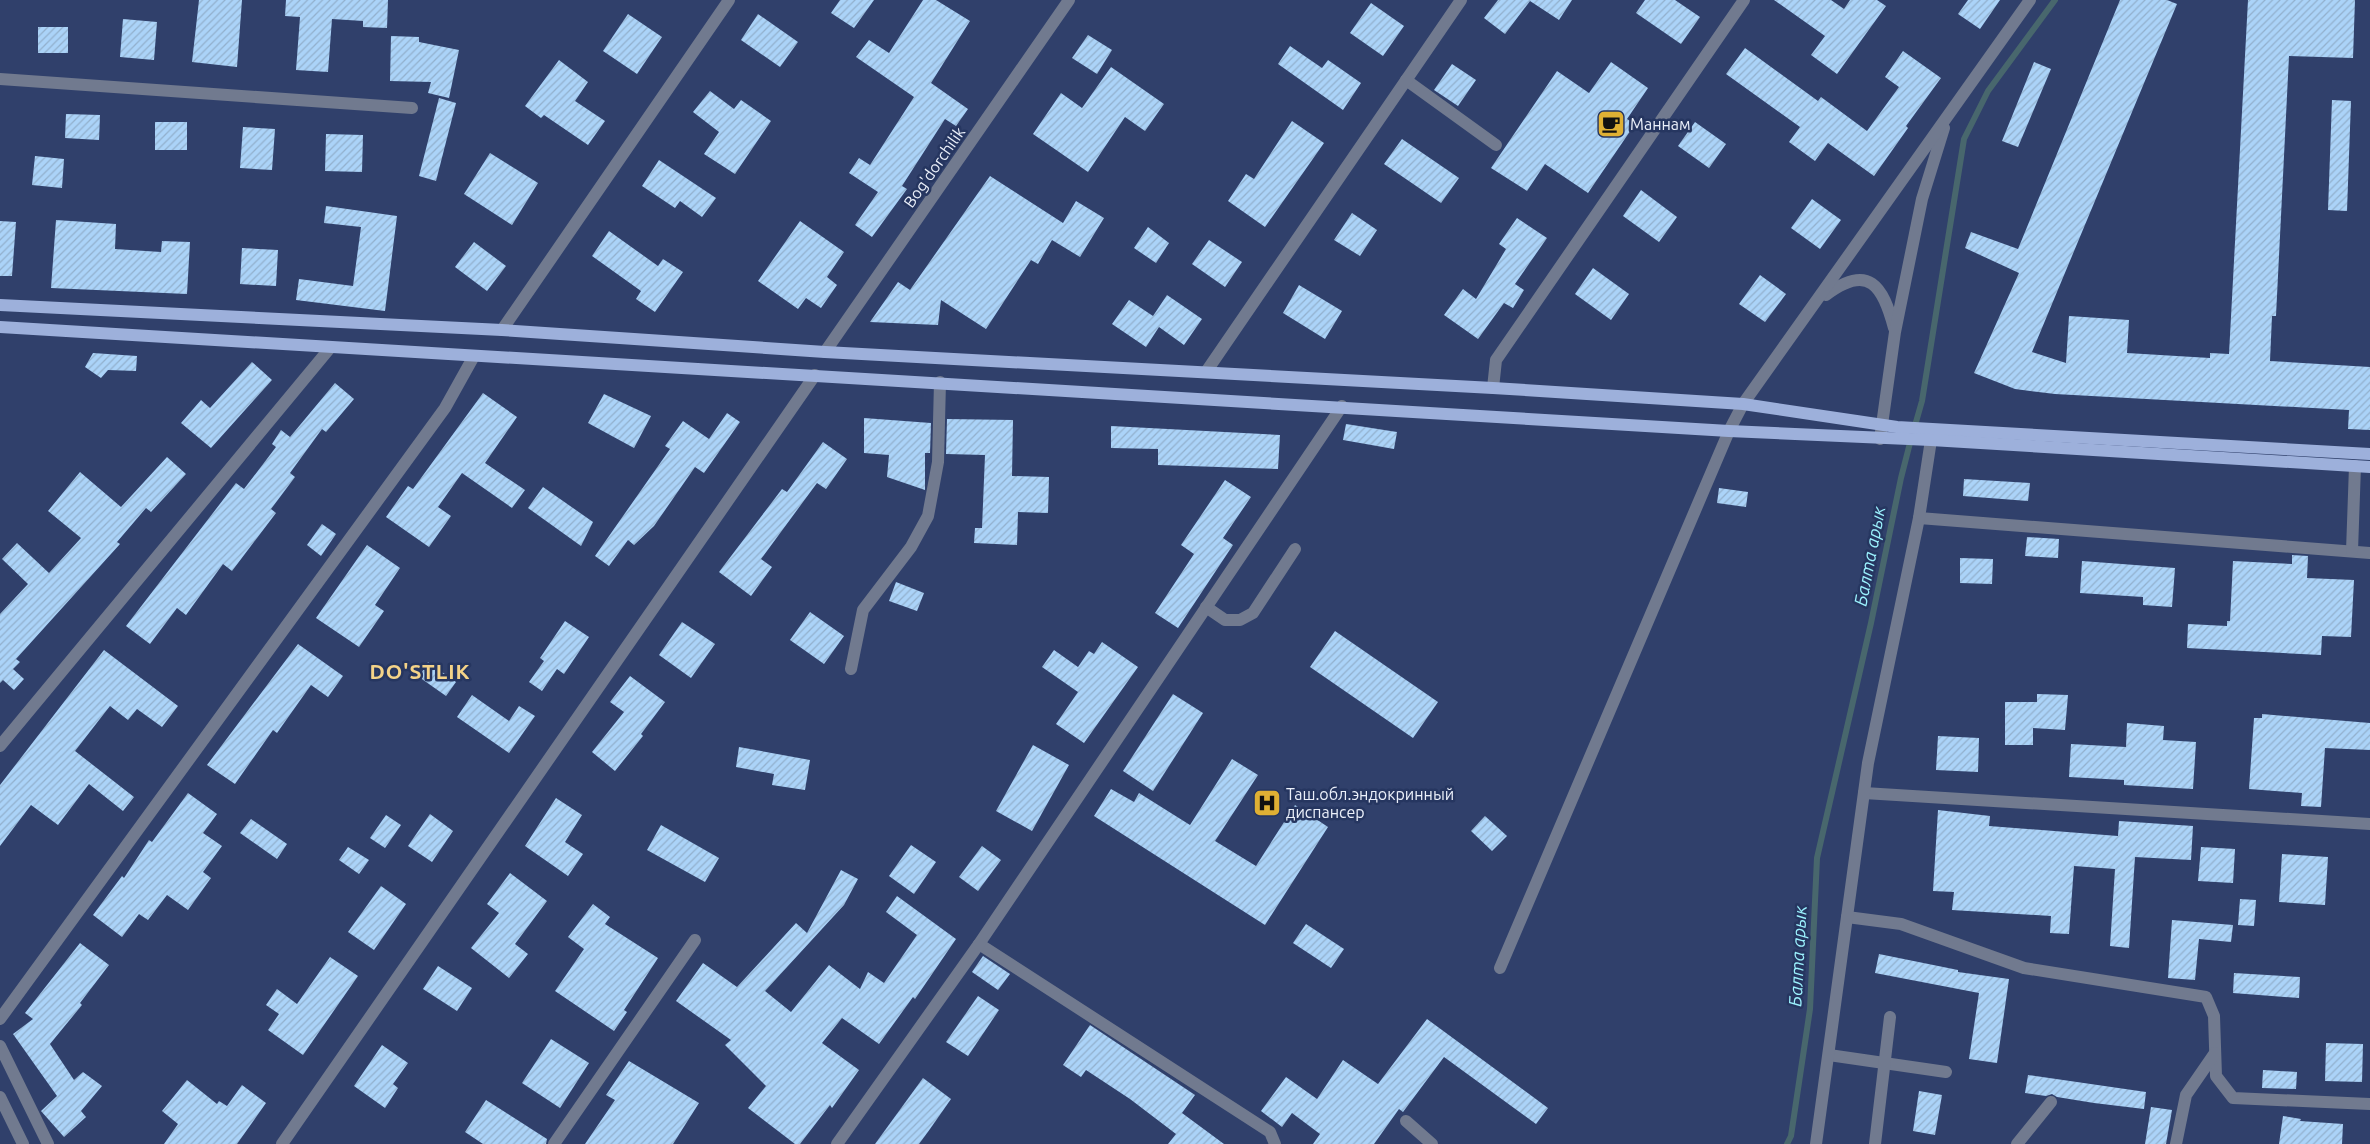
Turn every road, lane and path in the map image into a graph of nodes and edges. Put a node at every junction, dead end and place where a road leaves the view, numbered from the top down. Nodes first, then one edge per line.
1 (729, 0) edge
2 (1068, 0) edge
3 (1461, 0) edge
4 (1744, 0) edge
5 (2030, 0) edge
6 (0, 79) edge
7 (1406, 80) junction
8 (412, 108) dead end
9 (1948, 116) junction
10 (1496, 145) dead end
11 (1818, 300) junction
12 (0, 304) edge
13 (0, 327) edge
14 (502, 330) junction
15 (1895, 332) junction
16 (330, 348) junction
17 (825, 352) junction
18 (474, 356) junction
19 (1206, 372) junction
20 (815, 375) junction
21 (940, 382) junction
22 (1493, 388) junction
23 (1743, 404) junction
24 (1342, 406) junction
25 (1883, 426) junction
26 (1729, 431) junction
27 (1896, 433) junction
28 (1931, 434) junction
29 (1880, 439) junction
30 (2370, 454) edge
31 (2354, 466) junction
32 (2370, 467) edge
33 (1919, 518) junction
34 (1295, 549) dead end
35 (2352, 551) junction
36 (2370, 553) edge
37 (1206, 607) junction
38 (851, 669) dead end
39 (0, 746) edge
40 (1864, 793) junction
41 (2370, 824) edge
42 (1847, 917) junction
43 (695, 940) dead end
44 (979, 944) junction
45 (1500, 968) dead end
46 (1890, 1017) dead end
47 (0, 1019) edge
48 (0, 1046) edge
49 (2215, 1053) junction
50 (1828, 1055) junction
51 (1946, 1072) dead end
52 (0, 1097) edge
53 (2051, 1102) dead end
54 (2370, 1104) edge
55 (1406, 1121) dead end
56 (23, 1144) edge
57 (48, 1144) edge
58 (282, 1144) edge
59 (554, 1144) edge
60 (837, 1144) edge
61 (1275, 1144) edge
62 (1432, 1144) edge
63 (1816, 1144) edge
64 (1875, 1144) edge
65 (2017, 1144) edge
66 (2176, 1144) edge

1 - 14 street
2 - 17 street, Bog'dorchilik
3 - 7 street
4 - 22 street
5 - 9 street
6 - 8 street
7 - 10 street
7 - 19 street
9 - 11 street
9 - 15 street
11 - 15 street
11 - 23 street
12 - 14 main road
13 - 16 main road
14 - 17 main road
15 - 25 street
16 - 18 main road
16 - 39 street
17 - 19 main road
18 - 20 main road
18 - 47 street
19 - 22 main road
20 - 21 main road
20 - 58 street
21 - 24 main road
21 - 38 street
22 - 23 main road
23 - 25 main road
23 - 26 street
24 - 26 main road
24 - 37 street
25 - 27 main road
25 - 29 street
26 - 29 main road
26 - 45 street
27 - 28 main road
27 - 29 main road
28 - 30 main road
28 - 31 main road
28 - 33 street
31 - 32 main road
31 - 35 street
33 - 35 street
33 - 40 street
34 - 37 street
35 - 36 street
37 - 44 street
40 - 41 street
40 - 42 street
42 - 49 street
42 - 50 street
43 - 59 street
44 - 60 street
44 - 61 street
46 - 64 street
48 - 57 street
49 - 54 street
49 - 66 street
50 - 51 street
50 - 63 street
52 - 56 street
53 - 65 street
55 - 62 street

